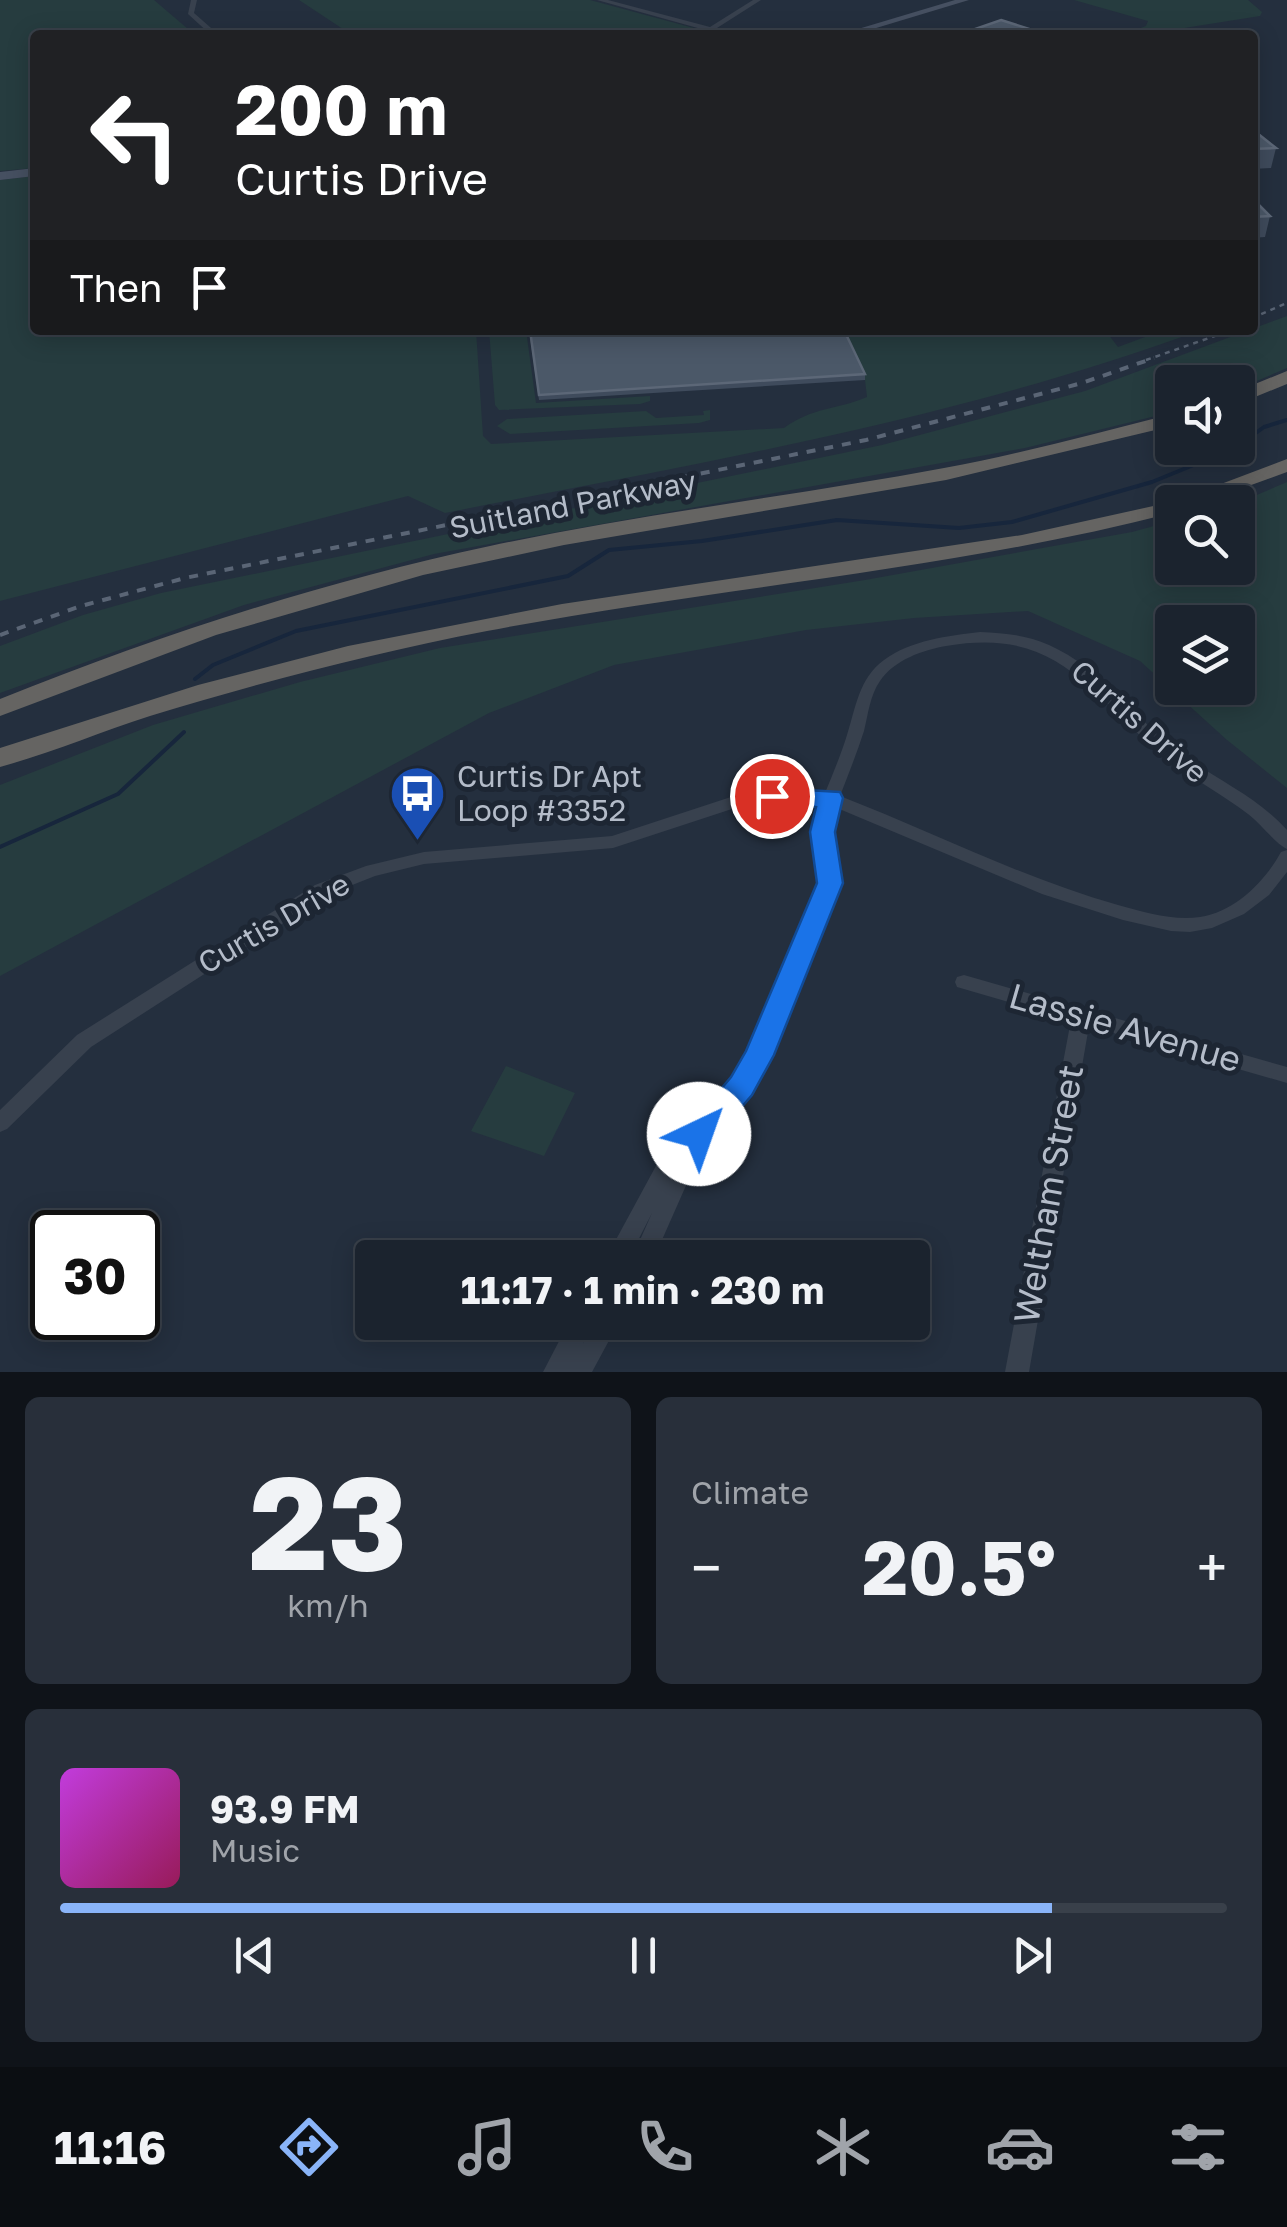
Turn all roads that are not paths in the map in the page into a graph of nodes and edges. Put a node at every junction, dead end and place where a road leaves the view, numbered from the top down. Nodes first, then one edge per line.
1 (190, 0) edge
2 (600, 0) edge
3 (758, 0) edge
4 (964, 0) edge
5 (711, 29) joint
6 (200, 30) edge
7 (209, 30) edge
8 (860, 30) edge
9 (30, 173) edge
10 (0, 176) edge
11 (1287, 378) edge
12 (1255, 391) edge
13 (1155, 424) edge
14 (1287, 464) edge
15 (1231, 485) edge
16 (1155, 511) edge
17 (0, 708) edge
18 (0, 758) edge
19 (831, 798) junction
20 (1287, 843) edge
21 (1287, 856) edge
22 (964, 982) dead end
23 (1081, 1016) junction
24 (1287, 1075) edge
25 (0, 1124) edge
26 (699, 1134) junction
27 (628, 1240) edge
28 (651, 1240) edge
29 (572, 1340) edge
30 (598, 1340) edge
31 (555, 1372) edge
32 (579, 1372) edge
33 (1017, 1372) edge

1 - 6 street
1 - 7 street
2 - 5 street
3 - 5 street
4 - 8 main road
9 - 10 main road
11 - 12 highway
13 - 17 highway, Suitland Parkway
14 - 15 highway
16 - 18 highway
19 - 20 street, Curtis Drive
19 - 21 street, Curtis Drive
19 - 25 street, Curtis Drive
19 - 26 street, Curtis Drive
22 - 23 street, Lassie Avenue
23 - 24 street, Lassie Avenue
23 - 33 street, Weltham Street
26 - 27 street, Curtis Drive
26 - 28 street, Curtis Drive
29 - 31 street
30 - 32 street

